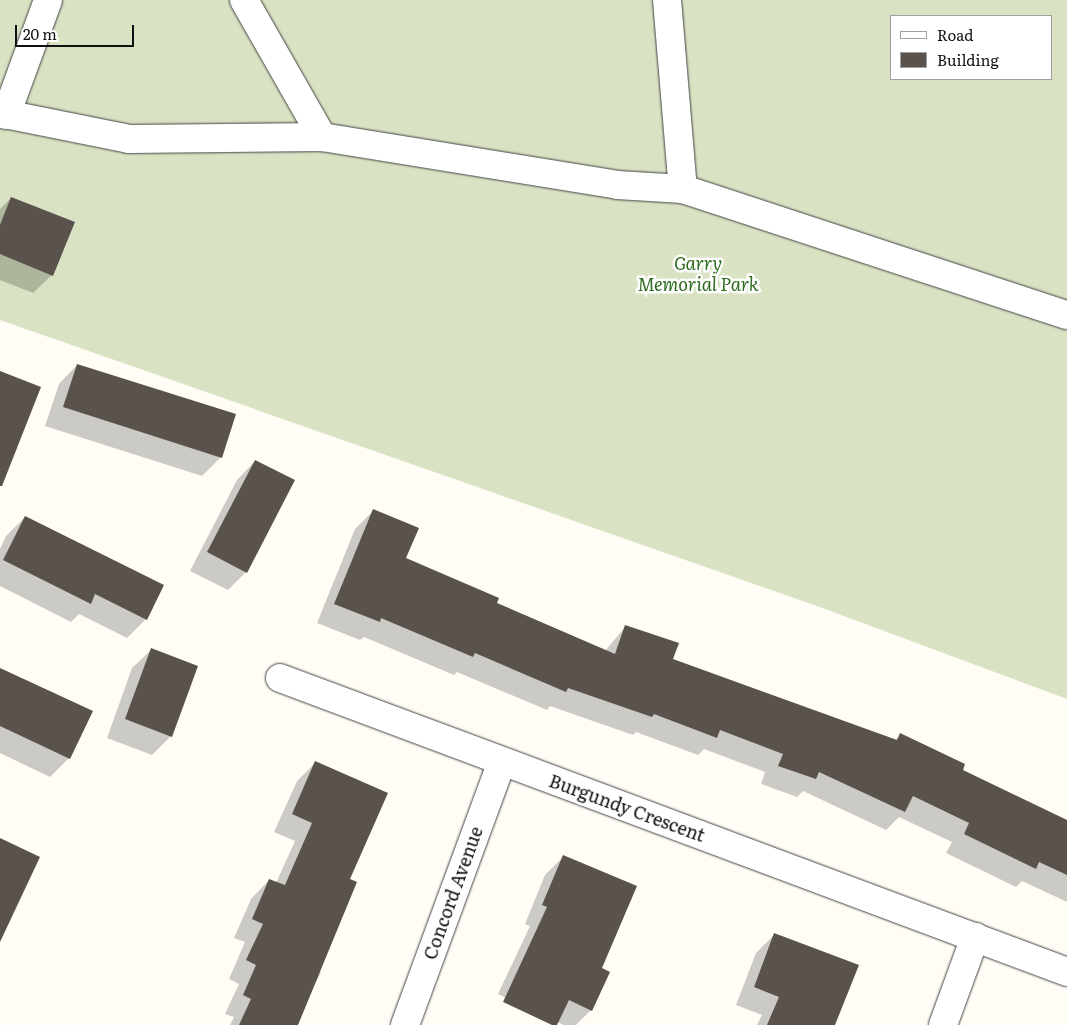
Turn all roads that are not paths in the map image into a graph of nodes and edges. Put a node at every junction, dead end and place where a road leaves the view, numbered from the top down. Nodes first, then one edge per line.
1 (48, 0) edge
2 (244, 0) edge
3 (667, 0) edge
4 (3, 114) edge
5 (322, 137) junction
6 (683, 189) junction
7 (1067, 315) edge
8 (280, 678) dead end
9 (502, 762) junction
10 (975, 937) junction
11 (1067, 972) edge
12 (404, 1025) edge
13 (943, 1025) edge

1 - 4 street
2 - 5 street
3 - 6 street
4 - 5 street
5 - 6 street
6 - 7 street
8 - 9 street, Burgundy Crescent
9 - 10 street, Burgundy Crescent
9 - 12 street, Concord Avenue
10 - 11 street, Burgundy Crescent
10 - 13 street

